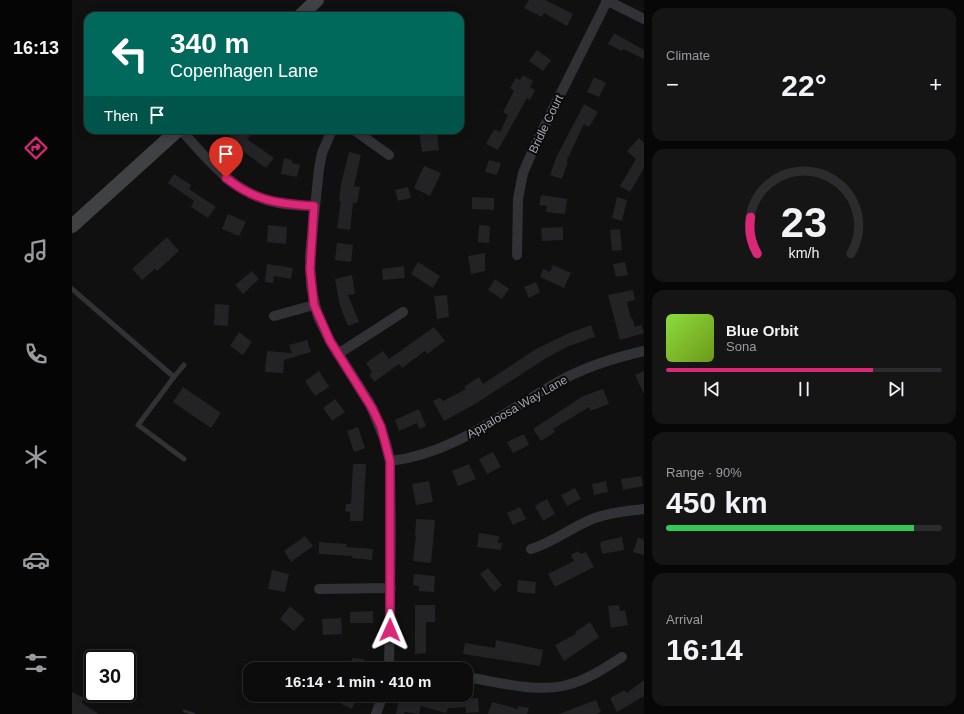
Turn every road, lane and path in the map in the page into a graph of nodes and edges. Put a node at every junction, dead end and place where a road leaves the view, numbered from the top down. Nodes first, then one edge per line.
1 (317, 0) edge
2 (606, 0) edge
3 (304, 12) edge
4 (644, 19) edge
5 (174, 134) edge
6 (185, 134) edge
7 (330, 134) edge
8 (360, 134) edge
9 (389, 155) dead end
10 (314, 206) junction
11 (72, 226) edge
12 (517, 255) dead end
13 (72, 289) edge
14 (314, 305) junction
15 (403, 312) dead end
16 (274, 316) dead end
17 (644, 351) edge
18 (338, 354) junction
19 (184, 365) dead end
20 (174, 377) junction
21 (184, 459) dead end
22 (390, 461) junction
23 (644, 509) edge
24 (531, 549) dead end
25 (391, 588) junction
26 (319, 589) dead end
27 (622, 657) dead end
28 (389, 662) edge
29 (473, 678) edge
30 (380, 702) edge
31 (376, 714) edge

1 - 3 main road
2 - 4 street
2 - 12 street, Bridle Court
5 - 11 main road
6 - 10 street
7 - 10 street
8 - 9 street
10 - 14 street
13 - 20 lane
14 - 16 street
14 - 18 street
15 - 18 street
17 - 22 street, Appaloosa Way Lane
18 - 22 street
19 - 20 lane
20 - 21 lane
22 - 25 street
23 - 24 street
25 - 26 street
25 - 28 street
27 - 29 street
30 - 31 street

